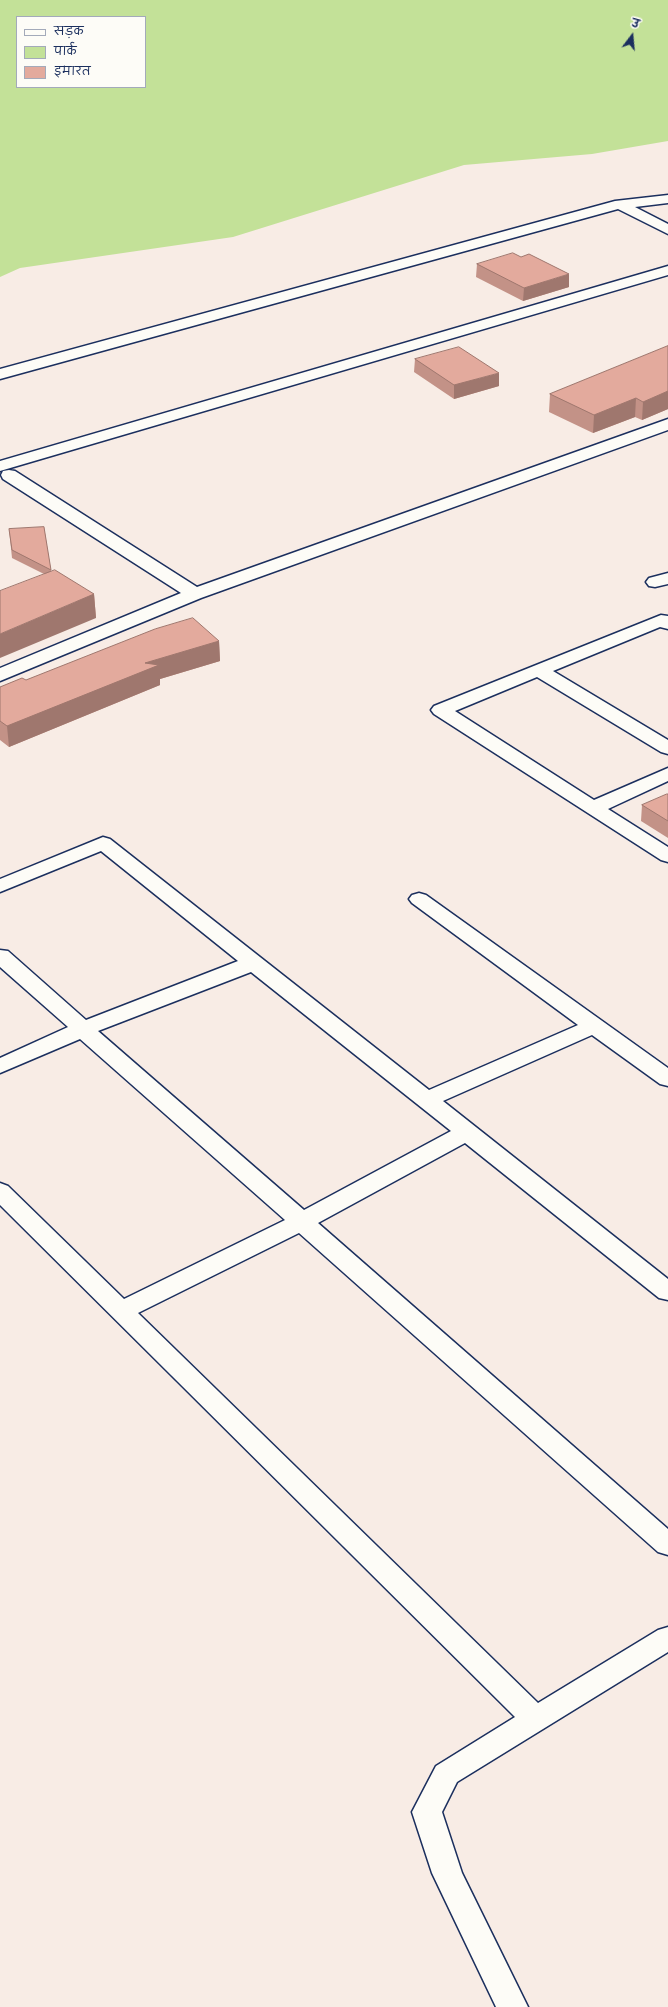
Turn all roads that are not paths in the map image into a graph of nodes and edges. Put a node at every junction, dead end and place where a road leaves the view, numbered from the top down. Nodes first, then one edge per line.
1 (668, 199) edge
2 (620, 204) junction
3 (668, 230) edge
4 (668, 270) edge
5 (0, 374) edge
6 (668, 424) edge
7 (2, 472) edge
8 (195, 594) junction
9 (668, 624) edge
10 (538, 670) junction
11 (0, 675) edge
12 (668, 748) edge
13 (668, 774) edge
14 (593, 808) junction
15 (668, 856) edge
16 (0, 886) edge
17 (418, 899) dead end
18 (0, 956) edge
19 (254, 963) junction
20 (594, 1026) junction
21 (83, 1029) junction
22 (0, 1066) edge
23 (668, 1079) edge
24 (426, 1100) junction
25 (467, 1132) junction
26 (0, 1191) edge
27 (301, 1222) junction
28 (668, 1292) edge
29 (121, 1311) junction
30 (668, 1545) edge
31 (668, 1638) edge
32 (536, 1720) junction
33 (512, 2007) edge

1 - 2 street
2 - 3 street
2 - 5 street
4 - 7 street
6 - 8 street
7 - 8 street
8 - 11 street
9 - 10 street
10 - 12 street
10 - 14 street
13 - 14 street
14 - 15 street
16 - 19 street
17 - 20 street
18 - 21 street
19 - 21 street
19 - 24 street
20 - 23 street
20 - 24 street
21 - 22 street
21 - 27 street
24 - 25 street
25 - 27 street
25 - 28 street
26 - 29 street
27 - 29 street
27 - 30 street
29 - 32 street
31 - 32 street
32 - 33 street

